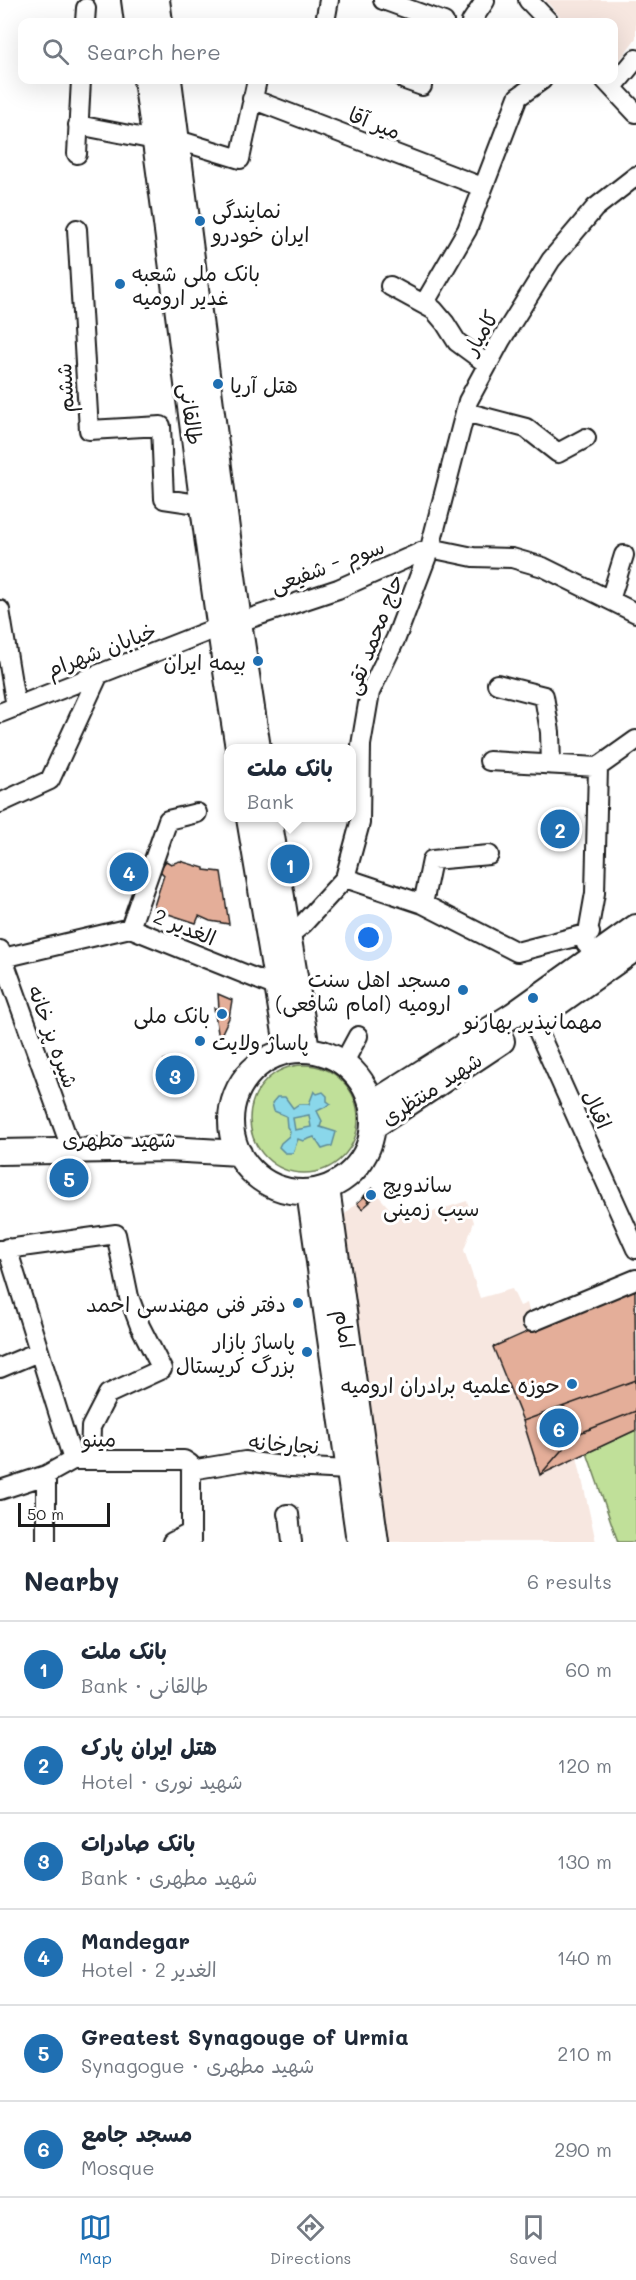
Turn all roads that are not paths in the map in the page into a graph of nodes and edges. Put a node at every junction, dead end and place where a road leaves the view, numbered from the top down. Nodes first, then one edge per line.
1 (134, 0) edge
2 (157, 0) edge
3 (329, 0) edge
4 (383, 0) edge
5 (528, 0) edge
6 (485, 1) edge
7 (136, 18) edge
8 (159, 18) edge
9 (326, 18) edge
10 (433, 18) edge
11 (474, 18) edge
12 (545, 18) edge
13 (636, 59) edge
14 (618, 75) edge
15 (81, 84) edge
16 (147, 84) edge
17 (169, 84) edge
18 (256, 84) edge
19 (536, 84) edge
20 (610, 84) edge
21 (252, 99) junction
22 (636, 113) edge
23 (78, 125) junction
24 (166, 140) junction
25 (77, 154) dead end
26 (636, 176) edge
27 (482, 187) junction
28 (77, 229) dead end
29 (390, 286) dead end
30 (424, 304) junction
31 (487, 364) junction
32 (465, 412) junction
33 (586, 438) dead end
34 (204, 505) junction
35 (430, 548) junction
36 (624, 555) dead end
37 (610, 600) junction
38 (0, 610) edge
39 (636, 613) edge
40 (229, 624) junction
41 (99, 674) junction
42 (497, 684) dead end
43 (8, 710) edge
44 (636, 740) edge
45 (238, 744) edge
46 (257, 744) edge
47 (489, 761) dead end
48 (551, 764) junction
49 (598, 767) junction
50 (0, 802) edge
51 (197, 813) dead end
52 (250, 822) edge
53 (270, 822) edge
54 (489, 855) dead end
55 (345, 878) junction
56 (423, 904) junction
57 (636, 927) edge
58 (130, 928) junction
59 (590, 933) junction
60 (287, 937) junction
61 (636, 948) edge
62 (2, 954) edge
63 (571, 982) junction
64 (277, 987) junction
65 (8, 999) edge
66 (534, 1020) junction
67 (358, 1035) dead end
68 (297, 1050) junction
69 (344, 1062) junction
70 (373, 1115) junction
71 (231, 1117) junction
72 (67, 1137) junction
73 (0, 1138) edge
74 (0, 1152) edge
75 (238, 1153) junction
76 (318, 1190) junction
77 (628, 1212) edge
78 (3, 1249) edge
79 (636, 1249) edge
80 (636, 1279) edge
81 (532, 1322) dead end
82 (38, 1352) junction
83 (0, 1368) edge
84 (82, 1460) junction
85 (218, 1467) joint
86 (191, 1470) junction
87 (348, 1470) junction
88 (46, 1475) junction
89 (0, 1490) edge
90 (287, 1515) dead end
91 (190, 1537) edge
92 (46, 1542) edge
93 (172, 1542) edge
94 (292, 1542) edge
95 (359, 1542) edge
96 (376, 1542) edge

1 - 7 main road
2 - 8 main road
3 - 9 street
4 - 10 street
5 - 12 street
6 - 11 street
13 - 14 street
15 - 23 street
16 - 24 main road, طالقانی
17 - 24 main road, طالقانی
18 - 21 street
19 - 27 street
20 - 22 street
21 - 24 street
21 - 27 street, میر آقا
23 - 24 street
23 - 25 street
24 - 34 main road, طالقانی
24 - 40 main road, طالقانی
26 - 31 street, کامیار
27 - 30 street
28 - 34 street, ششم
29 - 30 street
30 - 31 street
31 - 32 street, کامیار
32 - 33 street
32 - 35 street, کامیار
34 - 40 main road, طالقانی
35 - 37 street
35 - 40 street, سوم - شفیعی
35 - 55 street, حاج محمد تقی
36 - 37 street
37 - 39 street
38 - 43 street
40 - 41 street, خیابان شهرام
40 - 45 main road, طالقانی
40 - 46 main road, طالقانی
41 - 43 street, خیابان شهرام
41 - 50 street
42 - 48 street
44 - 49 street
47 - 48 street
48 - 49 street
49 - 59 street
51 - 58 street
52 - 64 main road
53 - 60 main road
54 - 56 street
55 - 56 street
55 - 60 street
56 - 59 street
57 - 63 main road, شهید منتظری
58 - 62 street, 2 الغدیر
58 - 64 street, 2 الغدیر
59 - 63 street
60 - 68 main road
61 - 63 main road, شهید منتظری
62 - 65 street, شیره پز خانه
63 - 66 main road, شهید منتظری
63 - 70 main road, شهید منتظری
64 - 68 main road
65 - 72 street, شیره پز خانه
66 - 70 main road, شهید منتظری
66 - 77 street, اقبال
67 - 69 street
68 - 69 main road
68 - 71 main road
69 - 70 main road
70 - 76 main road
71 - 72 main road, شهید مطهری
71 - 75 main road
72 - 73 main road, شهید مطهری
74 - 75 main road, شهید مطهری
75 - 76 main road
76 - 87 main road, امام
76 - 96 main road, امام
77 - 79 street, اقبال
78 - 82 street
78 - 84 street
80 - 81 street
82 - 83 street
82 - 84 street
84 - 86 street, مینو
84 - 88 street, مینو
85 - 86 street, مینو
85 - 87 street, نجارخانه
86 - 91 street
87 - 95 main road, امام
88 - 89 street, مینو
88 - 92 street
90 - 94 street
91 - 93 street

